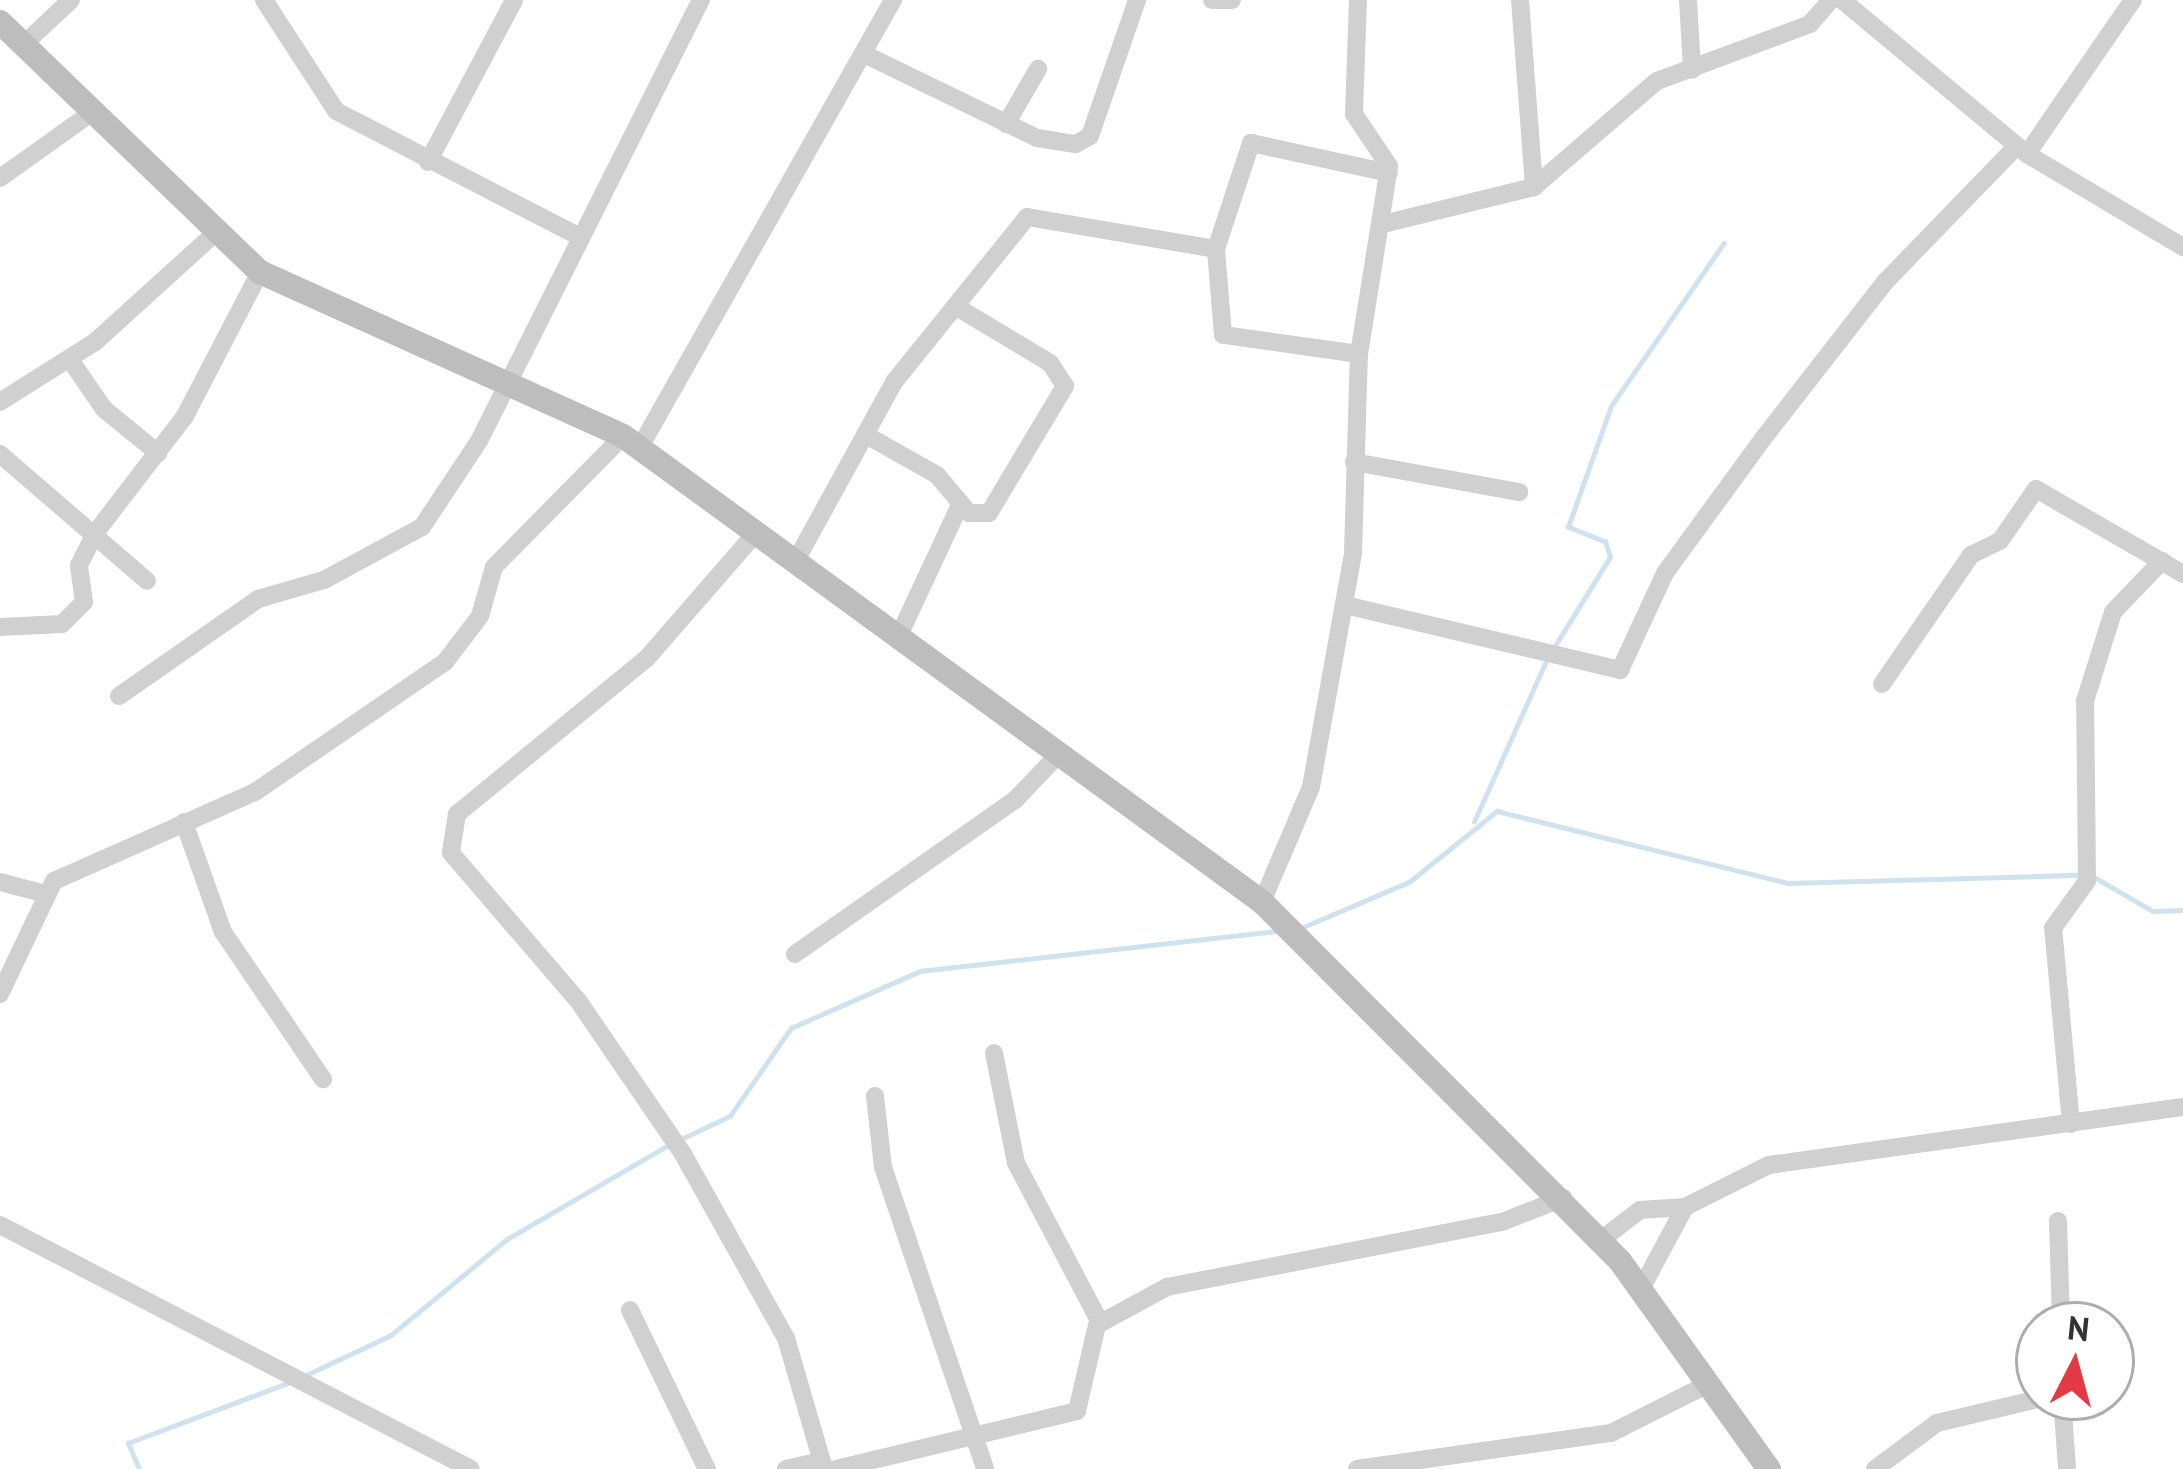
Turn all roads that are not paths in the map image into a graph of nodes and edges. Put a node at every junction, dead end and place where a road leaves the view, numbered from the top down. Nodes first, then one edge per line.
1 (71, 0) edge
2 (264, 0) edge
3 (514, 0) edge
4 (700, 0) edge
5 (892, 0) edge
6 (1138, 0) edge
7 (1212, 0) edge
8 (1232, 0) edge
9 (1358, 0) edge
10 (1520, 0) edge
11 (1688, 0) edge
12 (2133, 0) edge
13 (1831, 1) edge
14 (0, 22) edge
15 (23, 45) junction
16 (866, 56) junction
17 (1038, 69) dead end
18 (1692, 70) junction
19 (91, 113) junction
20 (1006, 124) junction
21 (2022, 150) junction
22 (428, 162) junction
23 (1389, 173) junction
24 (0, 178) edge
25 (1534, 187) junction
26 (1383, 224) junction
27 (214, 235) junction
28 (578, 236) junction
29 (2183, 247) edge
30 (1216, 249) junction
31 (260, 272) junction
32 (960, 309) junction
33 (1359, 354) junction
34 (71, 361) junction
35 (511, 380) junction
36 (0, 402) edge
37 (866, 435) junction
38 (631, 441) junction
39 (158, 453) junction
40 (0, 454) edge
41 (1354, 462) junction
42 (1519, 492) dead end
43 (959, 507) junction
44 (96, 532) junction
45 (754, 535) junction
46 (2162, 561) junction
47 (794, 564) junction
48 (2183, 574) edge
49 (147, 581) dead end
50 (1345, 605) junction
51 (0, 628) edge
52 (897, 640) junction
53 (1882, 684) dead end
54 (119, 696) dead end
55 (1054, 758) junction
56 (184, 822) junction
57 (0, 882) edge
58 (42, 892) junction
59 (1262, 902) junction
60 (795, 954) dead end
61 (0, 994) edge
62 (994, 1053) dead end
63 (322, 1079) dead end
64 (875, 1096) dead end
65 (2183, 1107) edge
66 (2071, 1124) junction
67 (1563, 1198) junction
68 (1685, 1207) junction
69 (2058, 1221) dead end
70 (3, 1232) edge
71 (1600, 1240) junction
72 (1641, 1289) junction
73 (2060, 1301) edge
74 (630, 1310) dead end
75 (1100, 1322) junction
76 (1708, 1384) junction
77 (2015, 1404) edge
78 (2064, 1421) edge
79 (973, 1438) junction
80 (827, 1466) edge
81 (471, 1469) edge
82 (707, 1469) edge
83 (786, 1469) edge
84 (986, 1469) edge
85 (1357, 1469) edge
86 (1768, 1469) edge
87 (1875, 1469) edge
88 (2068, 1469) edge

1 - 15 street
2 - 22 street
3 - 22 street
4 - 28 street
5 - 16 street
6 - 20 street
7 - 8 street
9 - 23 street
10 - 25 street
11 - 18 street
12 - 21 street
13 - 18 street
13 - 21 street
14 - 15 main road
15 - 19 main road
16 - 20 street
16 - 38 street
17 - 20 street
18 - 25 street
19 - 24 street
19 - 27 main road
21 - 29 street
21 - 50 street
22 - 28 street
23 - 26 street
23 - 30 street
25 - 26 street
26 - 33 street
27 - 31 main road
27 - 34 street
28 - 35 street
30 - 32 street
30 - 33 street
31 - 35 main road
31 - 39 street
32 - 37 street
32 - 43 street
33 - 41 street
34 - 36 street
34 - 39 street
35 - 38 main road
35 - 54 street
37 - 43 street
37 - 47 street
38 - 45 main road
38 - 56 street
39 - 44 street
40 - 44 street
41 - 42 street
41 - 50 street
43 - 52 street
44 - 49 street
44 - 51 street
45 - 47 main road
45 - 80 street
46 - 48 street
46 - 53 street
46 - 66 street
47 - 52 main road
50 - 59 street
52 - 55 main road
55 - 59 main road
55 - 60 street
56 - 58 street
56 - 63 street
57 - 58 street
58 - 61 street
59 - 67 main road
62 - 75 street
64 - 79 street
65 - 66 street
66 - 68 street
67 - 71 main road
67 - 75 street
68 - 71 street
68 - 72 street
69 - 73 street
70 - 81 street
71 - 72 main road
72 - 76 main road
74 - 82 street
75 - 79 street
76 - 85 street
76 - 86 main road
77 - 87 street
78 - 88 street
79 - 80 street
79 - 84 street
80 - 83 street

